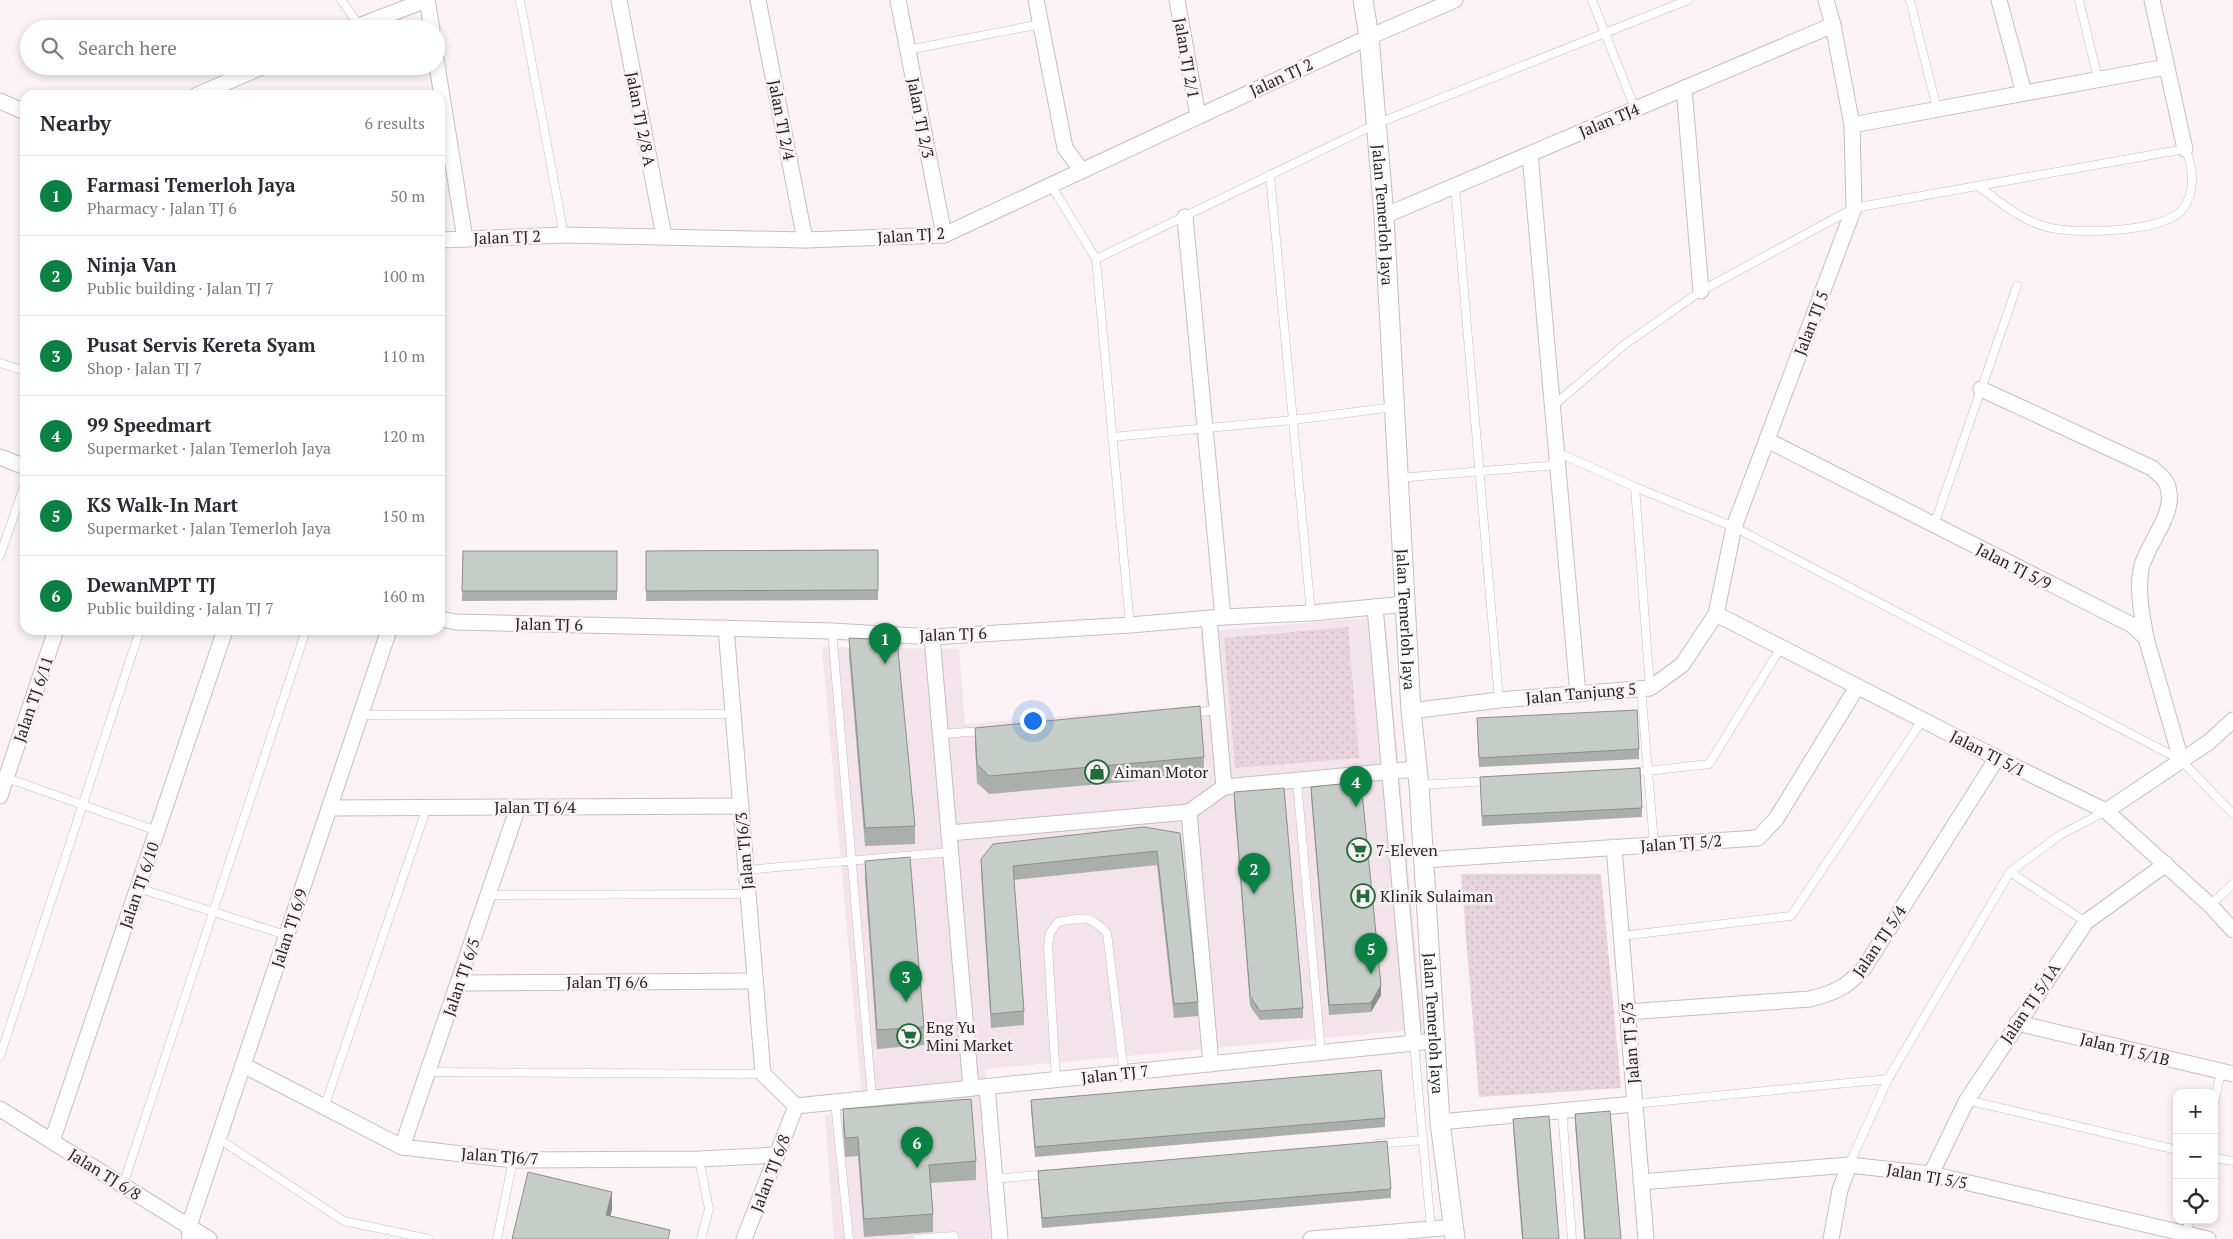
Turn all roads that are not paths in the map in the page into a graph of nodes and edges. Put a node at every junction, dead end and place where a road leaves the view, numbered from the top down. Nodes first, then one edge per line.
1 (341, 0) edge
2 (427, 0) edge
3 (520, 0) edge
4 (619, 0) edge
5 (758, 0) edge
6 (898, 0) edge
7 (1036, 0) edge
8 (1177, 0) edge
9 (1362, 0) edge
10 (1455, 0) edge
11 (1592, 0) edge
12 (1688, 0) edge
13 (1826, 0) edge
14 (1910, 0) edge
15 (1999, 0) edge
16 (2079, 0) edge
17 (2152, 0) edge
18 (351, 20) edge
19 (374, 20) edge
20 (430, 20) edge
21 (1041, 24) junction
22 (1833, 25) junction
23 (1605, 33) junction
24 (1369, 36) junction
25 (908, 50) junction
26 (2166, 67) junction
27 (243, 75) edge
28 (438, 75) edge
29 (2098, 79) junction
30 (1684, 88) junction
31 (209, 90) edge
32 (441, 90) edge
33 (2024, 93) junction
34 (0, 102) edge
35 (1636, 109) junction
36 (1937, 109) junction
37 (20, 110) edge
38 (1198, 116) junction
39 (445, 117) edge
40 (1376, 124) junction
41 (1852, 125) junction
42 (2185, 149) junction
43 (1530, 154) junction
44 (1082, 171) junction
45 (1270, 175) junction
46 (1051, 185) junction
47 (1455, 186) junction
48 (1978, 186) junction
49 (1854, 208) junction
50 (1384, 216) junction
51 (1185, 217) junction
52 (564, 235) junction
53 (944, 235) junction
54 (664, 237) junction
55 (464, 239) junction
56 (445, 240) edge
57 (805, 240) junction
58 (1096, 259) junction
59 (2018, 286) dead end
60 (1701, 291) junction
61 (0, 363) edge
62 (20, 369) edge
63 (1981, 390) junction
64 (1553, 406) junction
65 (1394, 408) junction
66 (1293, 420) junction
67 (1205, 428) junction
68 (1112, 437) junction
69 (1767, 440) junction
70 (0, 457) edge
71 (1557, 459) junction
72 (20, 465) edge
73 (1480, 472) junction
74 (1398, 478) junction
75 (1635, 487) junction
76 (20, 498) edge
77 (1934, 525) junction
78 (1734, 527) junction
79 (0, 556) edge
80 (1406, 604) junction
81 (1375, 606) junction
82 (1311, 613) junction
83 (1716, 614) junction
84 (1216, 617) junction
85 (445, 620) edge
86 (1130, 625) junction
87 (726, 628) junction
88 (832, 631) junction
89 (54, 635) edge
90 (138, 635) edge
91 (224, 635) edge
92 (304, 635) edge
93 (387, 635) edge
94 (932, 637) junction
95 (2146, 638) junction
96 (1780, 648) junction
97 (1857, 687) junction
98 (1645, 688) junction
99 (1578, 694) junction
100 (1499, 700) junction
101 (1217, 710) junction
102 (1412, 711) junction
103 (733, 714) junction
104 (1178, 714) edge
105 (360, 715) junction
106 (1923, 720) junction
107 (2233, 720) edge
108 (990, 730) edge
109 (940, 734) junction
110 (1997, 758) junction
111 (2181, 760) junction
112 (1390, 772) junction
113 (1648, 772) junction
114 (1618, 774) edge
115 (3, 777) edge
116 (1417, 777) junction
117 (1297, 780) junction
118 (1498, 780) edge
119 (1224, 787) junction
120 (0, 796) edge
121 (82, 805) junction
122 (741, 806) junction
123 (427, 807) junction
124 (518, 807) junction
125 (329, 808) junction
126 (2106, 811) junction
127 (1189, 812) junction
128 (2233, 814) edge
129 (157, 831) junction
130 (949, 834) junction
131 (1654, 844) junction
132 (1614, 847) junction
133 (950, 852) junction
134 (1424, 860) junction
135 (852, 861) junction
136 (2166, 864) junction
137 (746, 870) junction
138 (2010, 872) junction
139 (2233, 884) edge
140 (138, 888) junction
141 (748, 894) junction
142 (489, 895) junction
143 (2210, 905) junction
144 (213, 913) junction
145 (2086, 922) junction
146 (2233, 930) edge
147 (286, 935) junction
148 (1621, 936) junction
149 (755, 981) junction
150 (460, 983) junction
151 (1627, 1012) junction
152 (2017, 1023) junction
153 (1434, 1041) junction
154 (1414, 1044) junction
155 (1321, 1053) junction
156 (0, 1056) edge
157 (1211, 1064) junction
158 (243, 1065) junction
159 (428, 1072) junction
160 (1124, 1073) junction
161 (2227, 1073) edge
162 (763, 1074) junction
163 (1888, 1079) junction
164 (1056, 1080) junction
165 (971, 1088) junction
166 (987, 1088) junction
167 (2218, 1094) edge
168 (872, 1098) junction
169 (1967, 1100) junction
170 (835, 1102) junction
171 (1634, 1104) junction
172 (796, 1106) junction
173 (0, 1108) edge
174 (324, 1108) junction
175 (1562, 1110) junction
176 (1440, 1122) junction
177 (218, 1139) junction
178 (1422, 1140) junction
179 (52, 1141) junction
180 (1373, 1144) edge
181 (402, 1147) junction
182 (2173, 1149) edge
183 (777, 1155) junction
184 (699, 1159) junction
185 (2218, 1159) edge
186 (514, 1160) junction
187 (2233, 1162) edge
188 (1849, 1165) junction
189 (1055, 1174) edge
190 (1931, 1174) junction
191 (995, 1179) junction
192 (1641, 1182) junction
193 (123, 1185) junction
194 (2187, 1227) edge
195 (1430, 1228) junction
196 (190, 1233) edge
197 (1454, 1233) edge
198 (209, 1239) edge
199 (429, 1239) edge
200 (497, 1239) edge
201 (701, 1239) edge
202 (744, 1239) edge
203 (849, 1239) edge
204 (917, 1239) edge
205 (954, 1239) edge
206 (1000, 1239) edge
207 (1311, 1239) edge
208 (1572, 1239) edge
209 (1646, 1239) edge
210 (1830, 1239) edge
211 (2208, 1239) edge

1 - 18 lane
2 - 19 street
2 - 20 street
3 - 52 lane
4 - 54 street, Jalan TJ 2/8 A
5 - 57 street, Jalan TJ 2/4
6 - 25 street, Jalan TJ 2/3
7 - 21 street
8 - 38 street, Jalan TJ 2/1
9 - 24 street, Jalan Temerloh Jaya
10 - 24 street, Jalan TJ 2
11 - 23 lane
12 - 23 lane
13 - 22 street, Jalan TJ 5
14 - 36 lane
15 - 33 street
16 - 29 lane
17 - 26 street
21 - 25 lane
21 - 44 street
22 - 30 street, Jalan TJ4
22 - 41 street, Jalan TJ 5
23 - 35 lane
23 - 40 lane
24 - 38 street, Jalan TJ 2
24 - 40 street, Jalan Temerloh Jaya
25 - 53 street, Jalan TJ 2/3
26 - 29 street
26 - 42 street
27 - 31 street
28 - 32 street
29 - 33 street
30 - 35 street, Jalan TJ4
30 - 60 street
33 - 36 street
34 - 37 street
35 - 43 street, Jalan TJ4
36 - 41 street
38 - 44 street, Jalan TJ 2
39 - 55 street
40 - 45 lane
40 - 50 street, Jalan Temerloh Jaya
41 - 49 street, Jalan TJ 5
42 - 48 lane
42 - 48 lane
43 - 47 street, Jalan TJ4
43 - 64 street
44 - 46 street, Jalan TJ 2
45 - 51 lane
45 - 66 lane
46 - 53 street, Jalan TJ 2
46 - 58 lane
47 - 50 street, Jalan TJ4
47 - 73 lane
48 - 49 lane
49 - 60 lane
49 - 69 street, Jalan TJ 5
50 - 65 street, Jalan Temerloh Jaya
51 - 58 lane
51 - 67 street
52 - 54 street, Jalan TJ 2
52 - 55 street, Jalan TJ 2
53 - 57 street, Jalan TJ 2
54 - 57 street, Jalan TJ 2
55 - 56 street, Jalan TJ 2
58 - 68 lane
59 - 63 lane
60 - 64 lane
61 - 62 lane
63 - 77 lane
63 - 95 street
64 - 71 street
65 - 66 lane
65 - 74 street, Jalan Temerloh Jaya
66 - 67 lane
66 - 82 lane
67 - 68 lane
67 - 84 street
68 - 86 lane
69 - 77 street, Jalan TJ 5/9
69 - 78 street, Jalan TJ 5
70 - 72 street
71 - 73 lane
71 - 75 lane
71 - 99 street
73 - 74 lane
73 - 100 lane
74 - 80 street, Jalan Temerloh Jaya
75 - 78 lane
75 - 98 lane
76 - 79 lane
77 - 95 street, Jalan TJ 5/9
78 - 83 street, Jalan TJ 5
78 - 111 lane
80 - 81 street, Jalan TJ 6
80 - 102 street, Jalan Temerloh Jaya
81 - 82 street, Jalan TJ 6
81 - 112 street
82 - 84 street, Jalan TJ 6
83 - 96 street, Jalan TJ 5/1
83 - 98 street, Jalan Tanjung 5
84 - 86 street, Jalan TJ 6
84 - 101 street
85 - 87 street, Jalan TJ 6
86 - 94 street, Jalan TJ 6
87 - 88 street, Jalan TJ 6
87 - 103 street, Jalan TJ6/3
88 - 94 street, Jalan TJ 6
88 - 135 lane
89 - 115 street, Jalan TJ 6/11
90 - 121 lane
91 - 129 street, Jalan TJ 6/10
92 - 144 lane
93 - 105 street, Jalan TJ 6/9
94 - 109 street
95 - 111 street
96 - 97 street, Jalan TJ 5/1
96 - 113 lane
97 - 106 street, Jalan TJ 5/1
97 - 131 street, Jalan TJ 5/2
98 - 99 street, Jalan Tanjung 5
98 - 113 lane
99 - 100 street, Jalan Tanjung 5
100 - 102 street, Jalan Tanjung 5
101 - 104 lane
101 - 119 street
102 - 116 street, Jalan Temerloh Jaya
103 - 105 lane
103 - 122 street, Jalan TJ6/3
105 - 125 street, Jalan TJ 6/9
106 - 110 street, Jalan TJ 5/1
106 - 148 lane
107 - 111 street
108 - 109 lane
109 - 130 street
110 - 126 street, Jalan TJ 5/1
110 - 151 street, Jalan TJ 5/4
111 - 126 street
111 - 128 lane
112 - 116 street
112 - 117 street
112 - 154 street
113 - 114 lane
113 - 131 lane
115 - 120 street, Jalan TJ 6/11
115 - 121 lane
116 - 118 lane
116 - 134 street, Jalan Temerloh Jaya
117 - 119 street
117 - 155 lane
119 - 127 street
121 - 129 lane
121 - 156 lane
122 - 124 street, Jalan TJ 6/4
122 - 137 street, Jalan TJ6/3
123 - 124 street, Jalan TJ 6/4
123 - 125 street, Jalan TJ 6/4
123 - 174 lane
124 - 142 street, Jalan TJ 6/5
125 - 147 street, Jalan TJ 6/9
126 - 136 street, Jalan TJ 5/1
126 - 138 lane
127 - 130 street
127 - 157 street
129 - 140 street, Jalan TJ 6/10
130 - 133 street
131 - 132 street, Jalan TJ 5/2
132 - 134 street, Jalan TJ 5/2
132 - 148 street, Jalan TJ 5/3
133 - 135 lane
133 - 165 street
134 - 153 street, Jalan Temerloh Jaya
135 - 137 lane
135 - 168 lane
136 - 143 street, Jalan TJ 5/1
136 - 145 street, Jalan TJ 5/1A
137 - 141 street, Jalan TJ6/3
138 - 145 lane
138 - 163 lane
139 - 143 lane
140 - 144 lane
140 - 179 street, Jalan TJ 6/10
141 - 142 lane
141 - 149 street, Jalan TJ6/3
142 - 150 street, Jalan TJ 6/5
143 - 146 street, Jalan TJ 5/1
144 - 147 lane
144 - 193 lane
145 - 152 street, Jalan TJ 5/1A
147 - 158 street, Jalan TJ 6/9
148 - 151 street, Jalan TJ 5/3
149 - 150 street, Jalan TJ 6/6
149 - 162 street, Jalan TJ6/3
150 - 159 street, Jalan TJ 6/5
151 - 171 street, Jalan TJ 5/3
152 - 161 street, Jalan TJ 5/1B
152 - 169 street, Jalan TJ 5/1A
153 - 154 street, Jalan TJ 7
153 - 176 street, Jalan Temerloh Jaya
154 - 155 street, Jalan TJ 7
154 - 178 lane
155 - 157 street, Jalan TJ 7
157 - 160 street, Jalan TJ 7
158 - 174 street, Jalan TJ6/7
158 - 177 street, Jalan TJ 6/9
159 - 162 lane
159 - 181 street, Jalan TJ 6/5
160 - 164 street, Jalan TJ 7
160 - 164 lane
161 - 167 lane
162 - 172 street
163 - 171 lane
163 - 188 lane
164 - 166 street, Jalan TJ 7
165 - 166 street, Jalan TJ 7
165 - 168 street, Jalan TJ 7
166 - 191 street
168 - 170 street, Jalan TJ 7
169 - 182 lane
169 - 190 street, Jalan TJ 5/1A
170 - 172 street, Jalan TJ 7
170 - 203 lane
171 - 175 street
171 - 192 street, Jalan TJ 5/3
172 - 183 street, Jalan TJ 6/8
173 - 179 street, Jalan TJ 6/8
174 - 181 street, Jalan TJ6/7
175 - 176 street
175 - 208 lane
176 - 197 street, Jalan Temerloh Jaya
177 - 196 street, Jalan TJ 6/9
177 - 199 lane
178 - 180 lane
178 - 195 lane
179 - 193 street, Jalan TJ 6/8
181 - 186 street, Jalan TJ6/7
183 - 184 street, Jalan TJ6/7
183 - 202 street, Jalan TJ 6/8
184 - 186 street, Jalan TJ6/7
184 - 201 lane
185 - 187 lane
186 - 200 lane
188 - 190 street, Jalan TJ 5/5
188 - 192 street, Jalan TJ 5/5
188 - 210 street
189 - 191 lane
190 - 194 street, Jalan TJ 5/5
191 - 206 street
192 - 209 street, Jalan TJ 5/3
193 - 196 street, Jalan TJ 6/8
194 - 211 street, Jalan TJ 5/5
195 - 197 street
195 - 207 street
196 - 198 street, Jalan TJ 6/8
204 - 205 lane

